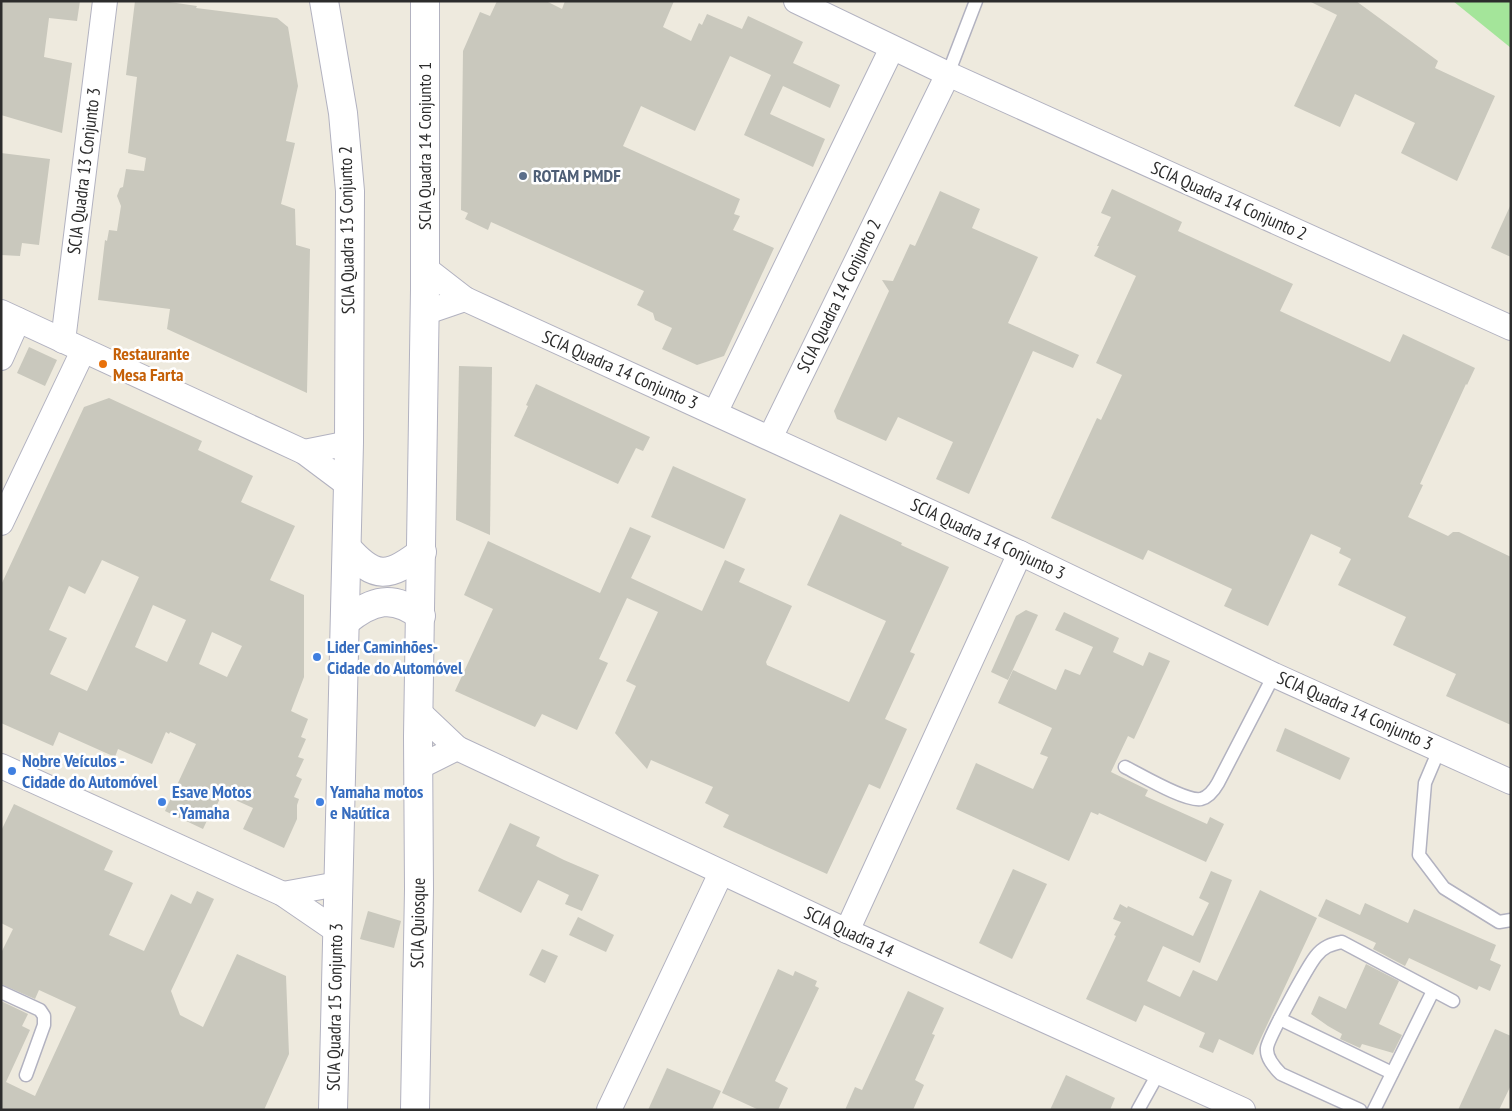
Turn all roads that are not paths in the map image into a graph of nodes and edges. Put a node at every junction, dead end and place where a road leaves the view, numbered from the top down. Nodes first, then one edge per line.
1 (105, 1) edge
2 (425, 1) edge
3 (976, 1) edge
4 (320, 3) edge
5 (806, 4) edge
6 (892, 48) junction
7 (948, 74) junction
8 (425, 291) junction
9 (465, 299) junction
10 (10, 316) edge
11 (1511, 328) edge
12 (73, 346) junction
13 (1, 358) edge
14 (715, 413) junction
15 (770, 438) junction
16 (304, 452) junction
17 (349, 463) junction
18 (1, 523) edge
19 (347, 548) junction
20 (422, 552) junction
21 (1020, 553) junction
22 (421, 616) junction
23 (346, 621) junction
24 (1274, 675) junction
25 (419, 724) junction
26 (457, 748) junction
27 (1439, 750) junction
28 (1, 766) edge
29 (419, 767) junction
30 (1125, 767) dead end
31 (1511, 782) edge
32 (720, 872) junction
33 (283, 894) junction
34 (338, 907) junction
35 (1511, 920) edge
36 (847, 931) junction
37 (1433, 991) junction
38 (1, 992) edge
39 (1453, 1001) dead end
40 (1280, 1018) junction
41 (1159, 1072) junction
42 (1392, 1073) junction
43 (26, 1075) dead end
44 (333, 1110) edge
45 (414, 1110) edge
46 (609, 1110) edge
47 (1138, 1110) edge
48 (1243, 1110) edge
49 (1360, 1110) edge
50 (1374, 1110) edge

1 - 12 street, SCIA Quadra 13 Conjunto 3
2 - 8 main road, SCIA Quadra 14 Conjunto 1
3 - 7 lane
4 - 17 main road, SCIA Quadra 13 Conjunto 2
5 - 6 street, SCIA Quadra 14 Conjunto 2
6 - 7 street, SCIA Quadra 14 Conjunto 2
6 - 14 street
7 - 11 street, SCIA Quadra 14 Conjunto 2
7 - 15 street, SCIA Quadra 14 Conjunto 2
8 - 9 street
8 - 9 street, SCIA Quadra 14 Conjunto 3
8 - 20 main road
9 - 14 street, SCIA Quadra 14 Conjunto 3
10 - 12 street
10 - 13 street
12 - 16 street
12 - 18 street, SCIA Quadra 13 Conjunto 3
14 - 15 street, SCIA Quadra 14 Conjunto 3
15 - 21 street, SCIA Quadra 14 Conjunto 3
16 - 17 street
16 - 17 street
17 - 19 main road, SCIA Quadra 13 Conjunto 2
19 - 20 main road
19 - 23 main road, SCIA Quadra 13 Conjunto 2
20 - 22 main road
21 - 24 street, SCIA Quadra 14 Conjunto 3
21 - 36 street
22 - 23 main road
22 - 25 main road
23 - 34 main road, SCIA Quadra 15 Conjunto 3
24 - 27 street, SCIA Quadra 14 Conjunto 3
24 - 30 lane
25 - 26 street, SCIA Quadra 14
25 - 29 main road, SCIA Quiosque
26 - 29 street
26 - 32 street, SCIA Quadra 14
27 - 31 street, SCIA Quadra 14 Conjunto 3
27 - 35 lane
28 - 33 street
29 - 45 main road, SCIA Quiosque
32 - 36 street, SCIA Quadra 14
32 - 46 street
33 - 34 street
33 - 34 street
34 - 44 main road, SCIA Quadra 15 Conjunto 3
36 - 41 street, SCIA Quadra 14
37 - 39 lane
37 - 40 lane
37 - 42 lane
38 - 43 lane
40 - 42 lane
40 - 49 lane
41 - 47 lane
41 - 48 street, SCIA Quadra 14
42 - 50 lane

